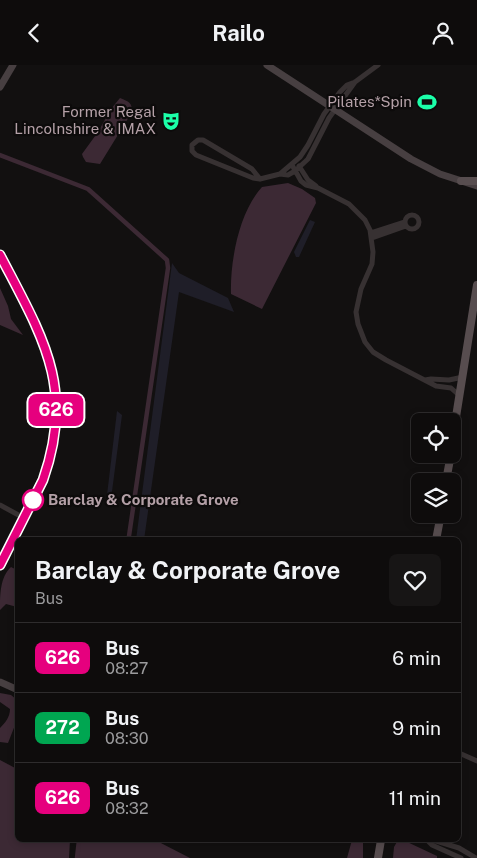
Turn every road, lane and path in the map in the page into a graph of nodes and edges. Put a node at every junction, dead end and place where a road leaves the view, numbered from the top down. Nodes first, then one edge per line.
1 (13, 65) edge
2 (267, 65) edge
3 (378, 65) edge
4 (0, 87) edge
5 (333, 107) junction
6 (294, 163) junction
7 (298, 169) junction
8 (280, 174) junction
9 (260, 179) junction
10 (461, 181) junction
11 (477, 181) edge
12 (477, 186) edge
13 (406, 224) dead end
14 (371, 236) junction
15 (0, 256) edge
16 (477, 285) edge
17 (463, 377) junction
18 (425, 380) junction
19 (460, 396) junction
20 (457, 413) edge
21 (0, 505) edge
22 (24, 518) junction
23 (439, 523) edge
24 (437, 537) edge
25 (0, 565) edge
26 (0, 682) edge
27 (15, 689) edge
28 (461, 754) edge
29 (477, 761) edge
30 (381, 842) edge
31 (429, 842) edge
32 (439, 842) edge
33 (452, 846) junction
34 (449, 853) junction
35 (378, 858) edge
36 (461, 858) edge
37 (476, 858) edge

1 - 4 street
2 - 5 street
3 - 5 street
5 - 6 street
5 - 7 street
5 - 10 street
6 - 7 street
6 - 8 street
7 - 8 street
7 - 14 street
8 - 9 street
9 - 9 street
10 - 11 main road
10 - 12 street
13 - 14 street
14 - 18 street
15 - 22 street
16 - 17 main road
17 - 18 street
17 - 19 main road
18 - 19 street
19 - 20 main road
21 - 22 street
22 - 25 street
23 - 24 main road
26 - 27 street
28 - 29 street
30 - 35 main road
31 - 34 street
32 - 33 street
33 - 34 street
33 - 37 street
34 - 36 street

